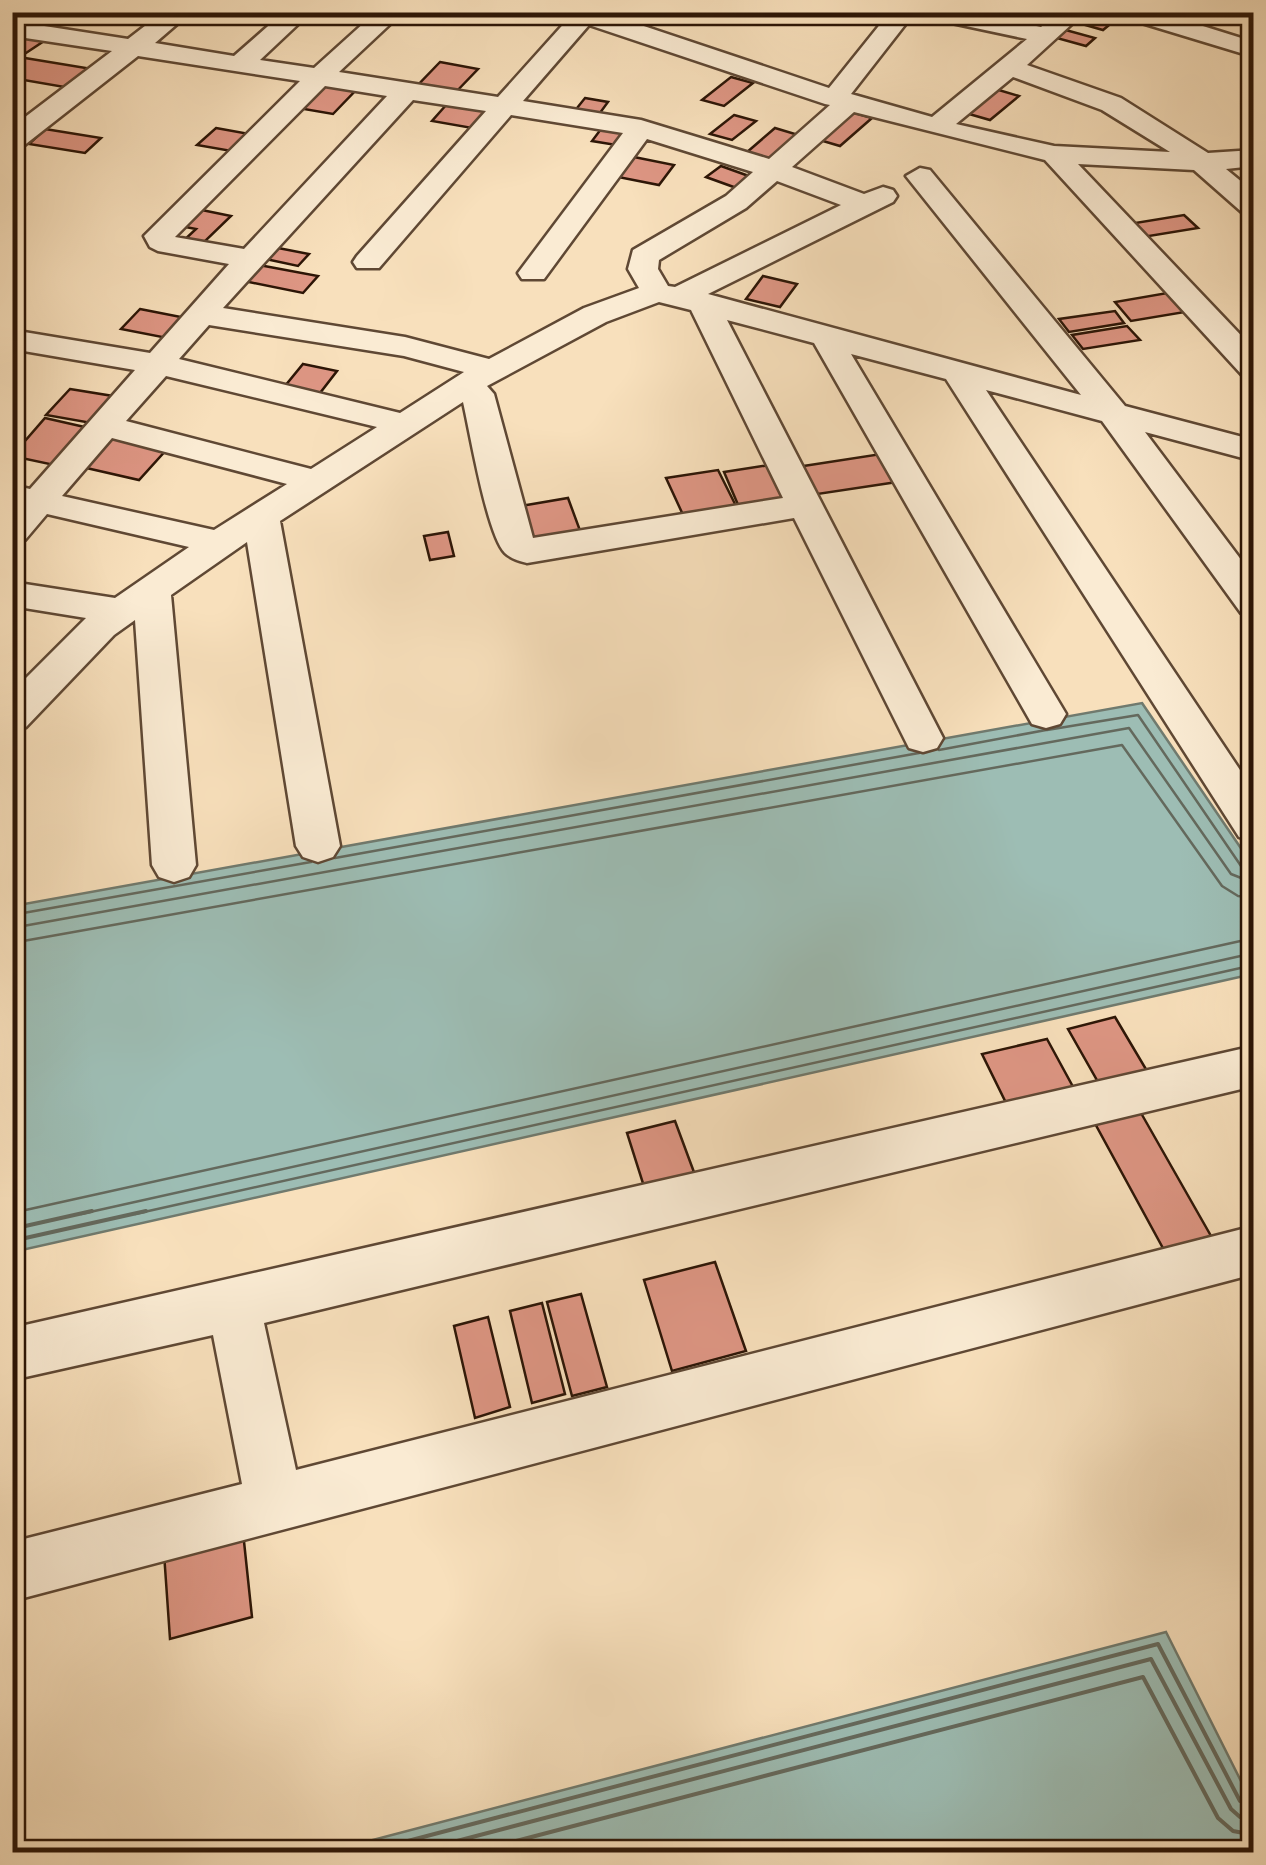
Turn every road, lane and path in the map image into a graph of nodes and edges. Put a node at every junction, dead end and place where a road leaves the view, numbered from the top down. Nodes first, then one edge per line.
1 (62, 12) edge
2 (180, 12) edge
3 (299, 12) edge
4 (391, 12) edge
5 (902, 12) edge
6 (933, 12) edge
7 (1073, 12) edge
8 (1131, 12) edge
9 (582, 13) edge
10 (24, 30) edge
11 (1045, 35) junction
12 (135, 46) junction
13 (1254, 50) edge
14 (240, 64) junction
15 (1008, 68) junction
16 (318, 78) junction
17 (406, 92) junction
18 (842, 100) junction
19 (503, 106) junction
20 (936, 126) junction
21 (641, 128) junction
22 (978, 138) junction
23 (12, 141) edge
24 (1054, 154) junction
25 (1254, 158) edge
26 (1204, 162) junction
27 (773, 170) junction
28 (920, 176) junction
29 (867, 205) junction
30 (1254, 208) edge
31 (251, 259) junction
32 (368, 262) dead end
33 (534, 273) dead end
34 (680, 297) junction
35 (202, 314) junction
36 (824, 334) junction
37 (12, 339) edge
38 (158, 364) junction
39 (1254, 369) edge
40 (957, 370) junction
41 (486, 382) junction
42 (1114, 413) junction
43 (405, 424) junction
44 (104, 426) junction
45 (1254, 451) edge
46 (316, 481) junction
47 (26, 498) edge
48 (805, 505) junction
49 (262, 516) junction
50 (12, 532) edge
51 (220, 542) junction
52 (12, 594) edge
53 (136, 600) junction
54 (1254, 604) edge
55 (18, 706) edge
56 (1046, 714) dead end
57 (924, 738) dead end
58 (1254, 826) edge
59 (318, 846) dead end
60 (174, 865) dead end
61 (1254, 1066) edge
62 (1254, 1250) edge
63 (234, 1304) junction
64 (12, 1354) edge
65 (275, 1504) junction
66 (12, 1572) edge

1 - 10 street
2 - 12 street
3 - 14 street
4 - 16 street
5 - 18 street
6 - 11 street
7 - 11 street
8 - 13 street
9 - 18 street
9 - 19 street
10 - 12 street
11 - 15 street
12 - 14 street
12 - 23 street
14 - 16 street
15 - 20 street
15 - 26 street
16 - 17 street
16 - 31 street
17 - 19 street
17 - 31 street
18 - 20 street
18 - 27 street
19 - 21 street
19 - 32 street
20 - 22 street
21 - 27 street
21 - 33 street
22 - 24 street
22 - 28 street
24 - 26 street
24 - 39 street
25 - 26 street
26 - 30 street
27 - 29 street
27 - 34 street
28 - 29 street
28 - 42 street
29 - 34 street
31 - 35 street
34 - 36 street
34 - 41 street
34 - 48 street
35 - 38 street
35 - 41 street
36 - 40 street
36 - 56 street
37 - 38 street
38 - 43 street
38 - 44 street
40 - 42 street
40 - 58 street
41 - 43 street
41 - 48 street
42 - 45 street
42 - 54 street
43 - 46 street
44 - 46 street
44 - 47 street
46 - 49 street
47 - 50 street
47 - 51 street
48 - 57 street
49 - 51 street
49 - 59 street
51 - 53 street
52 - 53 street
53 - 55 street
53 - 60 street
61 - 63 street
62 - 65 street
63 - 64 street
63 - 65 street
65 - 66 street

